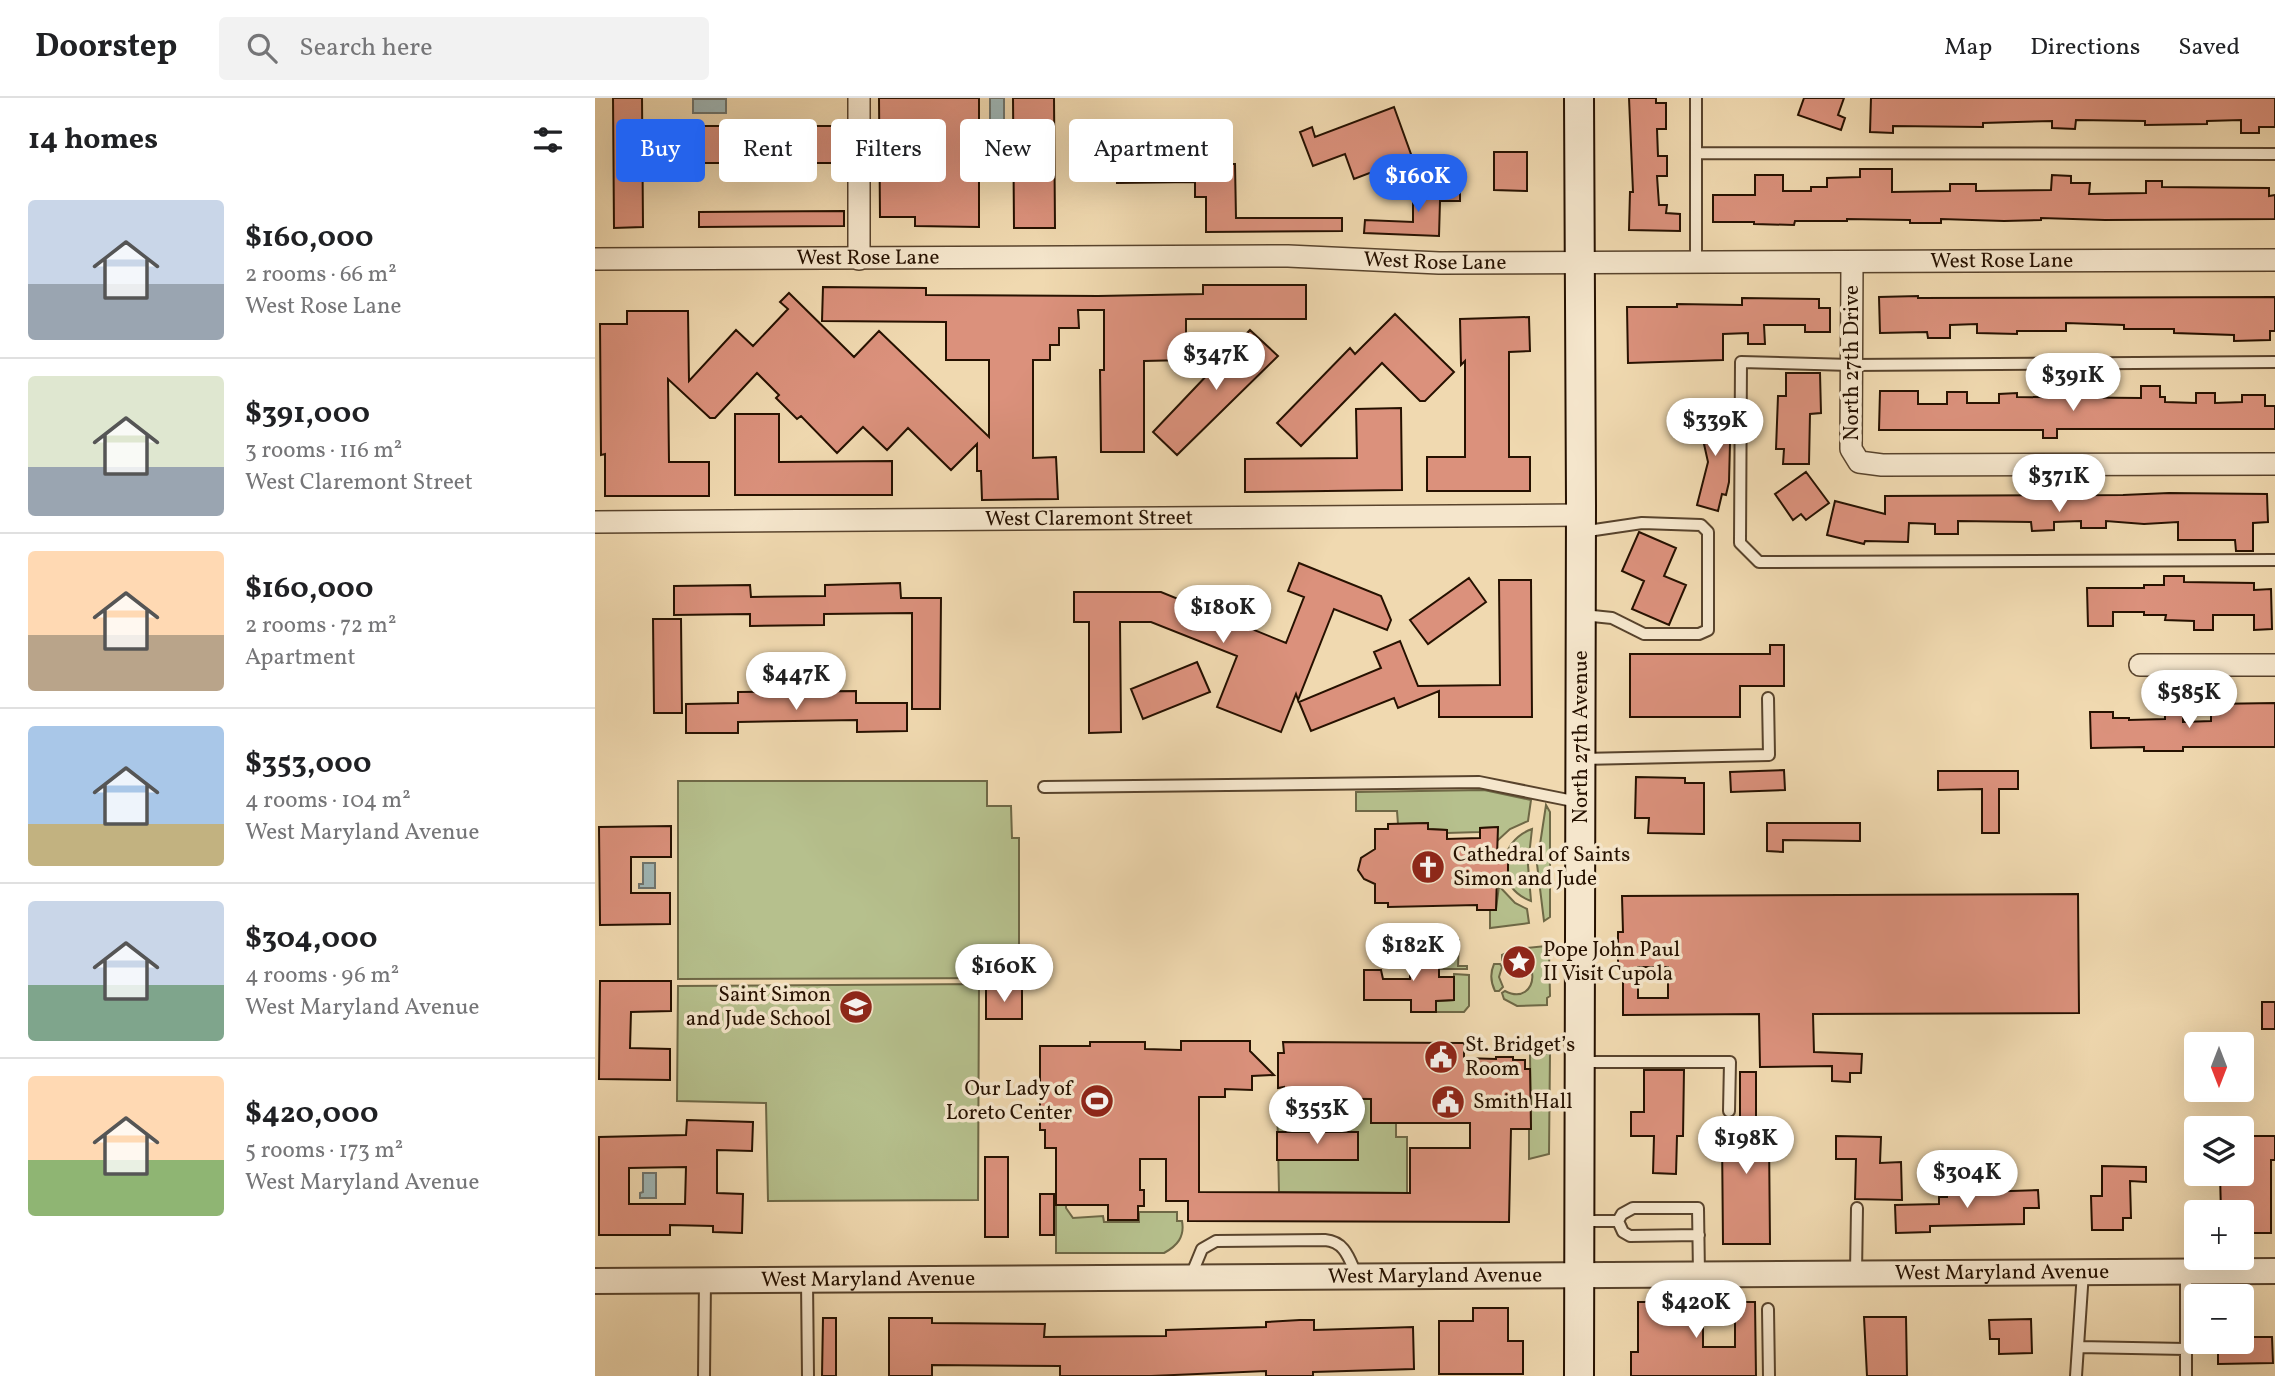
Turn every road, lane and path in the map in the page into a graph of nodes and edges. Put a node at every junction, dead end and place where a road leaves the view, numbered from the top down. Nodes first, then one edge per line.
1 (859, 98) edge
2 (1579, 98) edge
3 (1696, 98) edge
4 (1697, 153) junction
5 (2275, 154) edge
6 (595, 259) edge
7 (859, 259) junction
8 (2275, 260) edge
9 (1696, 262) junction
10 (1852, 262) junction
11 (1580, 263) junction
12 (2275, 362) edge
13 (1851, 365) junction
14 (2275, 464) edge
15 (595, 522) edge
16 (1581, 523) junction
17 (2275, 560) edge
18 (1581, 615) junction
19 (2140, 665) dead end
20 (2275, 665) edge
21 (1768, 698) dead end
22 (1581, 759) junction
23 (1044, 787) dead end
24 (1581, 803) junction
25 (1580, 1062) junction
26 (1729, 1111) dead end
27 (1857, 1208) dead end
28 (1580, 1220) junction
29 (1618, 1221) junction
30 (1699, 1235) junction
31 (2275, 1271) edge
32 (2083, 1272) junction
33 (2186, 1272) junction
34 (1856, 1273) junction
35 (1699, 1274) junction
36 (1580, 1275) junction
37 (1357, 1276) junction
38 (1190, 1278) junction
39 (595, 1281) edge
40 (705, 1281) junction
41 (807, 1281) junction
42 (2186, 1284) edge
43 (1768, 1309) dead end
44 (2078, 1347) junction
45 (2184, 1349) edge
46 (2186, 1354) edge
47 (704, 1376) edge
48 (808, 1376) edge
49 (1579, 1376) edge
50 (1769, 1376) edge
51 (2075, 1376) edge
52 (2186, 1376) edge

1 - 7 street
2 - 11 main road, North 27th Avenue
3 - 4 lane
4 - 5 lane
4 - 9 lane
6 - 7 street, West Rose Lane
7 - 11 street, West Rose Lane
8 - 10 street, West Rose Lane
9 - 10 street, West Rose Lane
9 - 11 street, West Rose Lane
10 - 13 street, North 27th Drive
11 - 16 main road, North 27th Avenue
12 - 13 lane
13 - 14 street, North 27th Drive
13 - 17 lane
15 - 16 street, West Claremont Street
16 - 18 main road, North 27th Avenue
16 - 18 lane
18 - 22 main road, North 27th Avenue
19 - 20 street
21 - 22 lane
22 - 24 main road, North 27th Avenue
23 - 24 lane
24 - 25 main road, North 27th Avenue
25 - 26 lane
25 - 28 main road, North 27th Avenue
27 - 34 lane
28 - 29 lane
28 - 36 main road, North 27th Avenue
29 - 30 lane
29 - 30 lane
30 - 35 lane
31 - 33 street, West Maryland Avenue
32 - 33 street, West Maryland Avenue
32 - 34 street, West Maryland Avenue
32 - 44 lane
33 - 42 lane
34 - 35 street, West Maryland Avenue
35 - 36 street, West Maryland Avenue
36 - 37 street, West Maryland Avenue
36 - 49 main road, North 27th Avenue
37 - 38 street, West Maryland Avenue
37 - 38 lane
38 - 41 street, West Maryland Avenue
39 - 40 street, West Maryland Avenue
40 - 41 street, West Maryland Avenue
40 - 47 lane
41 - 48 lane
43 - 50 lane
44 - 45 lane
44 - 51 lane
46 - 52 lane

